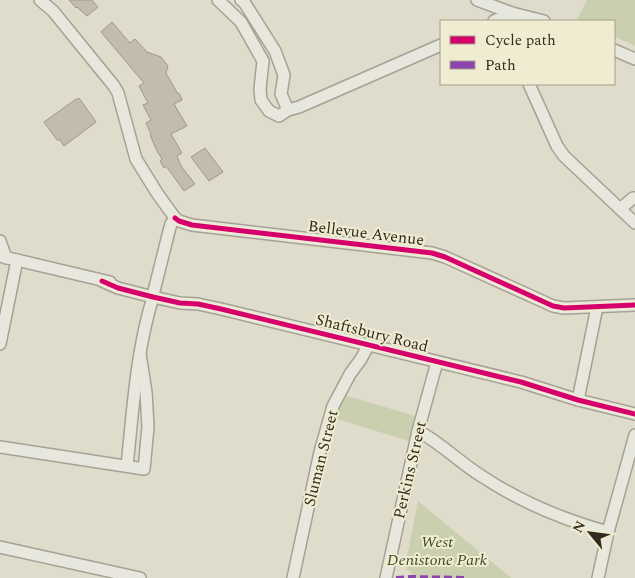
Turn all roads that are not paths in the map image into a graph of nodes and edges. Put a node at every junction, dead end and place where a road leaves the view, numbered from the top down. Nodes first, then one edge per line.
1 (40, 0) edge
2 (218, 0) edge
3 (241, 0) edge
4 (477, 0) edge
5 (513, 17) edge
6 (499, 20) edge
7 (536, 20) edge
8 (440, 45) edge
9 (615, 50) edge
10 (635, 58) edge
11 (529, 85) edge
12 (288, 110) junction
13 (635, 198) edge
14 (620, 209) junction
15 (175, 218) junction
16 (635, 223) edge
17 (0, 241) edge
18 (8, 258) edge
19 (153, 294) junction
20 (635, 305) edge
21 (598, 307) junction
22 (0, 344) edge
23 (368, 346) junction
24 (140, 354) junction
25 (437, 362) junction
26 (578, 400) junction
27 (635, 414) edge
28 (418, 430) junction
29 (635, 435) edge
30 (0, 447) edge
31 (127, 466) junction
32 (608, 532) junction
33 (0, 547) edge
34 (140, 578) edge
35 (293, 578) edge
36 (386, 578) edge
37 (598, 578) edge

1 - 15 street
2 - 12 street
3 - 12 street
4 - 5 street
5 - 6 street
5 - 7 street
8 - 12 street
9 - 10 street
11 - 14 street
13 - 14 street
14 - 16 street
15 - 19 street
15 - 21 street, Bellevue Avenue
17 - 18 street
18 - 19 street, Shaftsbury Road
18 - 22 street
19 - 23 street, Shaftsbury Road
19 - 24 street
20 - 21 street, Bellevue Avenue
21 - 26 street
23 - 25 street, Shaftsbury Road
23 - 35 street, Sluman Street
24 - 31 street
24 - 31 street
25 - 26 street, Shaftsbury Road
25 - 28 street, Perkins Street
26 - 27 street, Shaftsbury Road
28 - 32 street
28 - 36 street, Perkins Street
29 - 32 street
30 - 31 street
32 - 37 street
33 - 34 street

